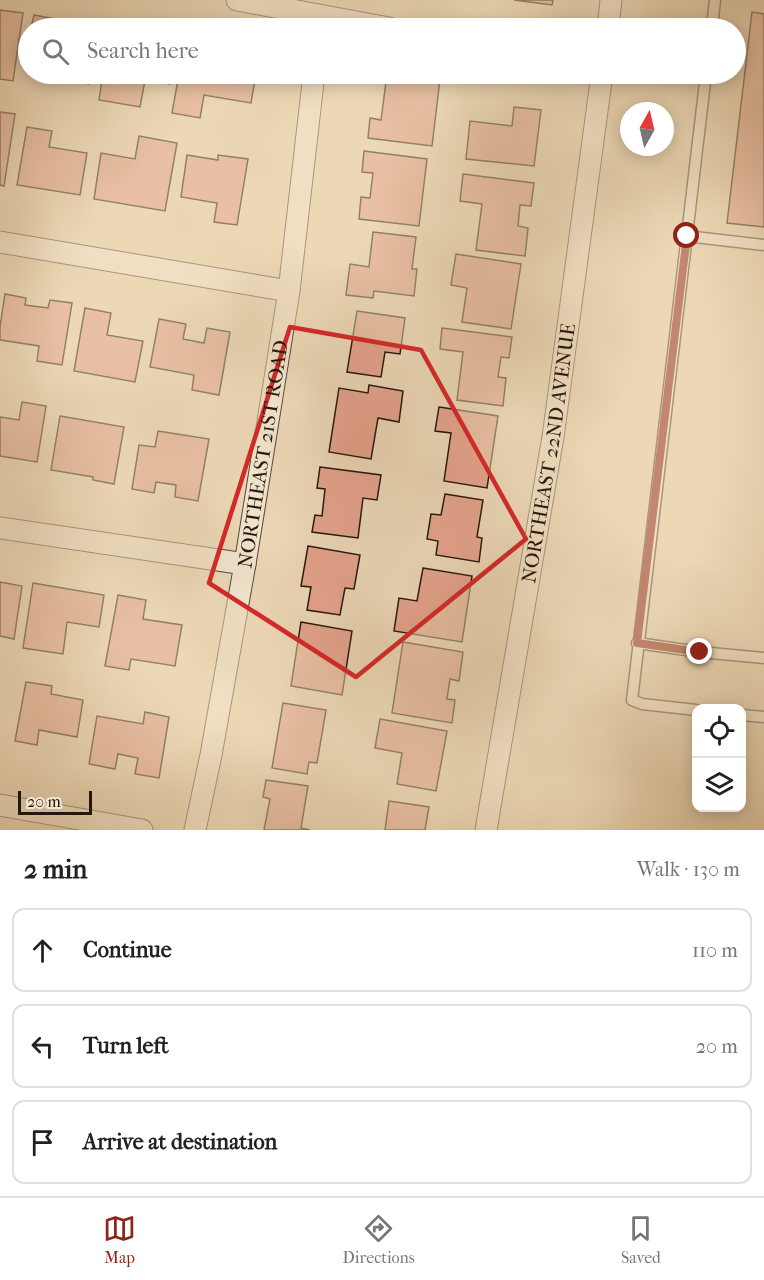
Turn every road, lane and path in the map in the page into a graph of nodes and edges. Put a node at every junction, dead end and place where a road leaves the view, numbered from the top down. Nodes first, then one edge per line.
1 (237, 0) edge
2 (611, 0) edge
3 (715, 0) edge
4 (321, 14) edge
5 (340, 18) edge
6 (609, 18) edge
7 (713, 18) edge
8 (313, 84) edge
9 (601, 84) edge
10 (705, 84) edge
11 (687, 236) junction
12 (0, 242) edge
13 (764, 245) edge
14 (290, 291) junction
15 (0, 528) edge
16 (245, 564) junction
17 (637, 643) junction
18 (764, 658) edge
19 (692, 710) edge
20 (746, 715) edge
21 (764, 717) edge
22 (0, 805) edge
23 (142, 830) edge
24 (195, 830) edge
25 (486, 830) edge

1 - 4 street
2 - 6 street
3 - 7 lane
4 - 5 street
8 - 14 street, NORTHEAST 21ST ROAD
9 - 25 street, NORTHEAST 22ND AVENUE
10 - 11 lane
11 - 13 lane
11 - 17 lane
12 - 14 street
14 - 16 street, NORTHEAST 21ST ROAD
15 - 16 street
16 - 24 street, NORTHEAST 21ST ROAD
17 - 18 lane
17 - 19 lane
20 - 21 lane
22 - 23 street

